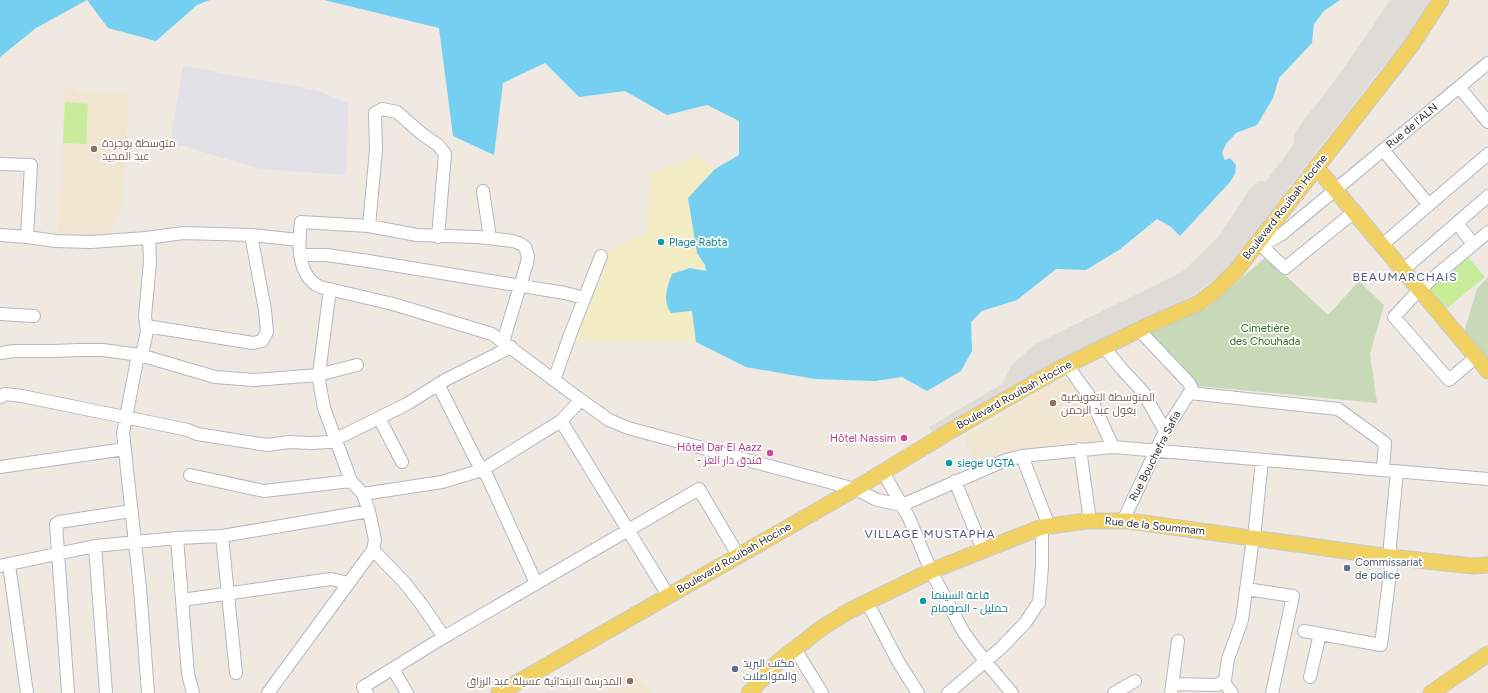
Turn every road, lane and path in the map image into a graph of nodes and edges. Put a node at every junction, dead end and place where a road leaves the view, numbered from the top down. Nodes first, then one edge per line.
1 (1441, 0) edge
2 (1488, 62) edge
3 (1459, 87) junction
4 (1488, 122) edge
5 (1383, 150) junction
6 (1488, 154) edge
7 (0, 164) edge
8 (1316, 167) junction
9 (1335, 190) junction
10 (483, 191) dead end
11 (1488, 196) edge
12 (1429, 205) junction
13 (1354, 212) junction
14 (1456, 224) junction
15 (369, 226) junction
16 (1488, 232) edge
17 (0, 235) edge
18 (251, 235) junction
19 (27, 237) junction
20 (438, 237) junction
21 (149, 238) junction
22 (490, 238) junction
23 (299, 240) junction
24 (1473, 244) junction
25 (1382, 245) junction
26 (1258, 246) junction
27 (301, 255) junction
28 (601, 256) dead end
29 (1403, 270) junction
30 (520, 285) junction
31 (1420, 289) junction
32 (330, 290) junction
33 (584, 298) junction
34 (0, 314) edge
35 (34, 316) dead end
36 (146, 326) junction
37 (1139, 330) junction
38 (507, 344) junction
39 (1104, 347) junction
40 (0, 353) edge
41 (140, 355) junction
42 (1476, 357) junction
43 (357, 365) dead end
44 (1067, 365) junction
45 (1488, 371) edge
46 (318, 375) junction
47 (554, 380) junction
48 (438, 384) junction
49 (1190, 393) junction
50 (0, 397) edge
51 (581, 400) junction
52 (126, 416) junction
53 (379, 418) junction
54 (561, 421) junction
55 (1165, 431) junction
56 (335, 439) junction
57 (1113, 447) junction
58 (125, 449) junction
59 (1080, 450) junction
60 (1155, 451) junction
61 (1022, 456) junction
62 (1262, 460) junction
63 (402, 462) dead end
64 (0, 467) edge
65 (482, 470) junction
66 (1383, 470) junction
67 (883, 472) junction
68 (1397, 472) junction
69 (190, 475) dead end
70 (1488, 479) edge
71 (351, 481) junction
72 (954, 481) junction
73 (855, 489) junction
74 (363, 494) junction
75 (902, 505) junction
76 (369, 511) junction
77 (124, 512) dead end
78 (1090, 521) junction
79 (1123, 521) junction
80 (1045, 527) junction
81 (628, 530) junction
82 (222, 536) junction
83 (177, 538) junction
84 (1254, 538) junction
85 (135, 542) junction
86 (95, 546) junction
87 (373, 550) junction
88 (983, 550) junction
89 (58, 553) junction
90 (738, 555) junction
91 (1390, 557) junction
92 (5, 565) edge
93 (1488, 565) edge
94 (931, 571) junction
95 (348, 583) junction
96 (536, 584) junction
97 (1246, 589) junction
98 (228, 594) junction
99 (668, 596) junction
100 (182, 600) junction
101 (867, 602) junction
102 (1304, 632) dead end
103 (1320, 634) junction
104 (444, 637) junction
105 (1178, 641) dead end
106 (795, 649) junction
107 (1488, 654) edge
108 (985, 661) junction
109 (393, 669) junction
110 (236, 673) dead end
111 (1310, 677) dead end
112 (1136, 681) dead end
113 (1223, 681) junction
114 (1171, 688) edge
115 (27, 693) edge
116 (68, 693) edge
117 (106, 693) edge
118 (148, 693) edge
119 (193, 693) edge
120 (268, 693) edge
121 (367, 693) edge
122 (407, 693) edge
123 (499, 693) edge
124 (749, 693) edge
125 (822, 693) edge
126 (918, 693) edge
127 (948, 693) edge
128 (1012, 693) edge
129 (1114, 693) edge
130 (1232, 693) edge
131 (1272, 693) edge
132 (1431, 693) edge

1 - 8 main road, Boulevard Rouibah Hocine
2 - 3 street, Rue de l'ALN
3 - 4 street
3 - 5 street, Rue de l'ALN
5 - 9 street, Rue de l'ALN
5 - 12 street
6 - 12 street
7 - 19 street
8 - 9 main road
8 - 26 main road, Boulevard Rouibah Hocine
9 - 13 main road
9 - 26 street, Rue de l'ALN
10 - 22 street
11 - 14 street
12 - 25 street
13 - 25 main road
13 - 26 street
14 - 24 street
14 - 29 street
15 - 20 street
15 - 20 street
15 - 23 street
16 - 24 street
17 - 19 street
18 - 21 street
18 - 23 street
18 - 36 street
19 - 21 street
20 - 22 street
21 - 36 street
22 - 30 street
23 - 27 street
24 - 31 street
25 - 29 main road
26 - 37 main road, Boulevard Rouibah Hocine
27 - 30 street
27 - 32 street
28 - 33 street
29 - 31 main road
30 - 33 street
30 - 38 street
31 - 42 main road
31 - 42 street
32 - 38 street
32 - 46 street
33 - 47 street
34 - 35 street
36 - 41 street
37 - 39 main road, Boulevard Rouibah Hocine
37 - 49 street
38 - 47 street
38 - 48 street
39 - 44 main road, Boulevard Rouibah Hocine
39 - 55 street
40 - 41 street
41 - 46 street
41 - 52 street
42 - 45 main road
43 - 46 street
44 - 57 street
44 - 67 main road, Boulevard Rouibah Hocine
46 - 56 street
47 - 51 street
48 - 53 street
48 - 65 street
49 - 55 street, Rue Bouchefra Safia
49 - 66 street
50 - 52 street
51 - 54 street
51 - 73 street
52 - 56 street
52 - 58 street
53 - 56 street
53 - 63 street
54 - 65 street
54 - 81 street
55 - 60 street, Rue Bouchefra Safia
56 - 71 street
57 - 59 street
57 - 60 street
58 - 64 street
58 - 85 street
59 - 61 street
59 - 78 street
60 - 62 street
60 - 79 street, Rue Bouchefra Safia
61 - 72 street
61 - 80 street
62 - 66 street
62 - 84 street
65 - 74 street
65 - 96 street
66 - 68 street
67 - 73 main road, Boulevard Rouibah Hocine
67 - 75 street
68 - 70 street
68 - 91 street
69 - 71 street
71 - 74 street
72 - 75 street
72 - 88 street
73 - 75 street
73 - 90 main road, Boulevard Rouibah Hocine
74 - 76 street
75 - 94 street
76 - 82 street
76 - 87 street
77 - 89 street
78 - 79 main road, Rue de la Soummam
78 - 80 main road, Rue de la Soummam
79 - 84 main road, Rue de la Soummam
80 - 88 main road, Rue de la Soummam
80 - 108 street
81 - 90 street
81 - 96 street
81 - 99 street
82 - 83 street
82 - 98 street
83 - 85 street
83 - 100 street
84 - 91 main road, Rue de la Soummam
84 - 97 street
85 - 86 street
85 - 118 street
86 - 89 street
86 - 117 street
87 - 95 street
87 - 104 street
88 - 94 main road, Rue de la Soummam
89 - 92 street
89 - 116 street
90 - 99 main road, Boulevard Rouibah Hocine
91 - 93 main road, Rue de la Soummam
91 - 103 street
92 - 115 street
94 - 101 main road, Rue de la Soummam
94 - 108 street
95 - 98 street
95 - 120 street
96 - 104 street
97 - 113 street
97 - 131 street
98 - 100 street
98 - 110 street
99 - 123 main road, Boulevard Rouibah Hocine
100 - 119 street
101 - 106 main road, Rue de la Soummam
101 - 126 street
102 - 103 street
103 - 111 street
104 - 109 street
105 - 114 street
106 - 124 main road, Rue de la Soummam
106 - 125 street
107 - 132 main road
108 - 127 street
108 - 128 street
109 - 121 street
109 - 122 street
112 - 129 street
113 - 114 street
113 - 130 street

